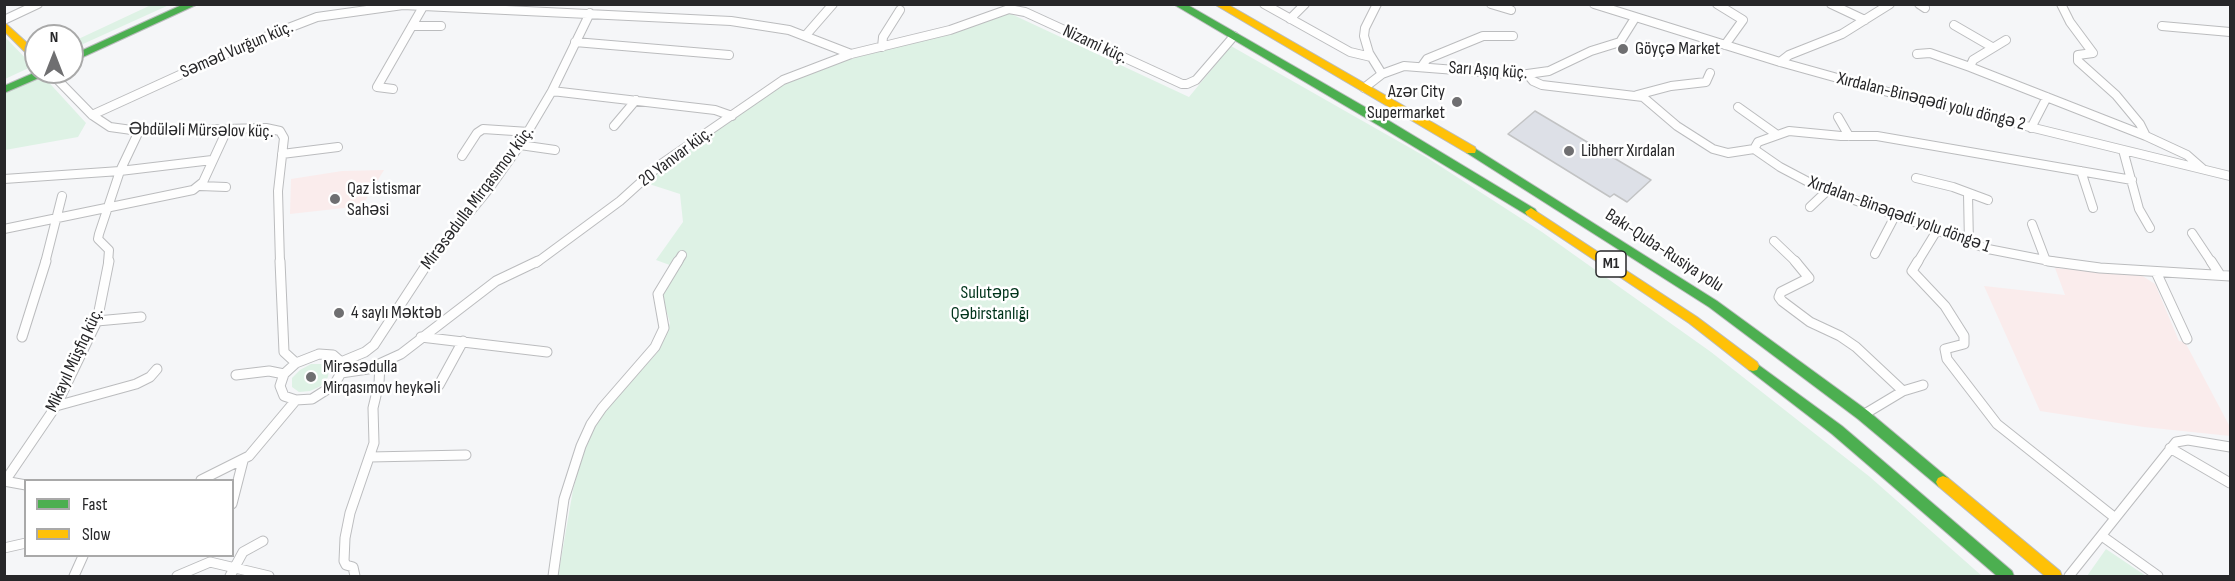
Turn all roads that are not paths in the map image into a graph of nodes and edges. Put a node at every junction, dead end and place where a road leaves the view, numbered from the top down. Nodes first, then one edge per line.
1 (38, 4) edge
2 (178, 4) edge
3 (192, 4) edge
4 (833, 4) edge
5 (1178, 4) edge
6 (1219, 4) edge
7 (1264, 4) edge
8 (1305, 4) edge
9 (1377, 4) edge
10 (1491, 4) edge
11 (1594, 4) edge
12 (1717, 4) edge
13 (1831, 4) edge
14 (1890, 4) edge
15 (2061, 4) edge
16 (424, 5) edge
17 (476, 6) edge
18 (515, 7) edge
19 (1000, 7) edge
20 (900, 10) dead end
21 (1511, 10) dead end
22 (590, 13) junction
23 (1635, 18) junction
24 (1290, 19) junction
25 (4, 20) edge
26 (1865, 20) junction
27 (1954, 24) dead end
28 (4, 25) edge
29 (412, 26) junction
30 (441, 26) dead end
31 (2162, 26) dead end
32 (2230, 32) edge
33 (806, 35) junction
34 (1234, 36) junction
35 (1513, 36) dead end
36 (2006, 40) dead end
37 (575, 42) junction
38 (24, 45) edge
39 (1725, 45) junction
40 (882, 46) junction
41 (84, 47) edge
42 (1992, 47) junction
43 (84, 54) edge
44 (851, 54) junction
45 (1917, 54) dead end
46 (729, 55) dead end
47 (1371, 57) junction
48 (1780, 62) junction
49 (1422, 66) junction
50 (1970, 67) junction
51 (1710, 73) dead end
52 (24, 74) edge
53 (1382, 74) junction
54 (1528, 75) junction
55 (24, 81) edge
56 (4, 83) edge
57 (62, 84) edge
58 (1364, 88) junction
59 (393, 89) dead end
60 (4, 90) edge
61 (552, 91) junction
62 (1636, 95) junction
63 (2046, 98) junction
64 (636, 100) junction
65 (1738, 107) dead end
66 (92, 115) junction
67 (732, 116) junction
68 (1838, 117) dead end
69 (614, 126) dead end
70 (2031, 128) junction
71 (139, 130) junction
72 (227, 130) junction
73 (529, 132) junction
74 (1776, 134) junction
75 (1849, 136) junction
76 (2146, 136) junction
77 (520, 145) junction
78 (338, 147) dead end
79 (1754, 148) junction
80 (555, 150) dead end
81 (2123, 150) junction
82 (282, 154) junction
83 (462, 156) dead end
84 (212, 160) junction
85 (2203, 169) junction
86 (120, 171) junction
87 (2081, 171) junction
88 (2230, 176) edge
89 (1916, 178) dead end
90 (4, 179) edge
91 (2132, 180) junction
92 (200, 186) junction
93 (226, 187) dead end
94 (1828, 190) junction
95 (1968, 194) junction
96 (62, 196) dead end
97 (1988, 200) dead end
98 (107, 207) junction
99 (1810, 207) dead end
100 (2093, 208) dead end
101 (1895, 216) junction
102 (56, 218) junction
103 (2032, 224) dead end
104 (4, 228) edge
105 (2150, 228) dead end
106 (1936, 232) junction
107 (2192, 233) dead end
108 (1774, 241) dead end
109 (1968, 244) junction
110 (1875, 254) dead end
111 (682, 255) dead end
112 (2046, 261) junction
113 (2156, 272) junction
114 (2220, 275) junction
115 (2230, 276) edge
116 (141, 317) dead end
117 (97, 321) junction
118 (22, 337) dead end
119 (421, 337) junction
120 (2187, 339) dead end
121 (463, 341) junction
122 (547, 352) dead end
123 (341, 362) junction
124 (296, 363) junction
125 (380, 364) junction
126 (157, 369) dead end
127 (284, 374) junction
128 (341, 374) junction
129 (236, 375) dead end
130 (439, 385) dead end
131 (1923, 385) dead end
132 (1903, 391) junction
133 (296, 400) junction
134 (56, 406) junction
135 (1863, 415) junction
136 (2230, 447) edge
137 (2170, 448) junction
138 (466, 455) dead end
139 (370, 457) junction
140 (243, 461) junction
141 (203, 479) edge
142 (5, 481) edge
143 (2230, 483) edge
144 (24, 484) edge
145 (234, 496) edge
146 (2114, 517) junction
147 (2102, 536) junction
148 (263, 541) dead end
149 (24, 543) edge
150 (4, 548) edge
151 (82, 557) edge
152 (212, 559) edge
153 (235, 566) junction
154 (74, 576) edge
155 (177, 576) edge
156 (230, 576) edge
157 (269, 576) edge
158 (355, 576) edge
159 (553, 576) edge
160 (2007, 576) edge
161 (2055, 576) edge
162 (2068, 576) edge
163 (2158, 576) edge

1 - 25 street
2 - 41 main road
3 - 43 main road
4 - 33 street
5 - 34 main road, M1
6 - 58 main road, Bakı-Quba-Rusiya yolu / M1
7 - 24 street
8 - 24 street
9 - 47 street
10 - 21 street
11 - 23 street, Xırdalan-Binəqədi yolu döngə 2
12 - 39 street
13 - 26 street
14 - 26 street
15 - 76 street
16 - 17 street, Səməd Vurğun küç.
16 - 29 street
16 - 66 street, Səməd Vurğun küç.
17 - 18 street, Səməd Vurğun küç.
18 - 22 street, Səməd Vurğun küç.
19 - 34 street, Nizami küç.
19 - 40 street, 20 Yanvar küç.
20 - 40 street
22 - 33 street, Səməd Vurğun küç.
22 - 37 street, Mirəsədulla Mirqasımov küç.
23 - 39 street, Xırdalan-Binəqədi yolu döngə 2
23 - 54 street, Sarı Aşıq küç.
24 - 47 street
26 - 48 street
27 - 42 street
28 - 38 main road
29 - 30 street
29 - 59 street
31 - 32 street
33 - 44 street, Səməd Vurğun küç.
34 - 160 main road, M1
35 - 49 street
36 - 42 street
37 - 46 street
37 - 61 street, Mirəsədulla Mirqasımov küç.
39 - 48 street, Xırdalan-Binəqədi yolu döngə 2
40 - 44 street, 20 Yanvar küç.
42 - 50 street
44 - 67 street, 20 Yanvar küç.
45 - 50 street
47 - 53 street
48 - 70 street, Xırdalan-Binəqədi yolu döngə 2
49 - 53 street, Sarı Aşıq küç.
49 - 54 street, Sarı Aşıq küç.
50 - 63 street
51 - 62 street
52 - 56 main road
53 - 58 street, Sarı Aşıq küç.
54 - 62 street
55 - 60 main road
57 - 66 street, Əbdüləli Mürsəlov küç.
58 - 135 main road, Bakı-Quba-Rusiya yolu / M1
61 - 64 street
61 - 73 street, Mirəsədulla Mirqasımov küç.
62 - 79 street
63 - 70 street
63 - 76 street
64 - 67 street
64 - 69 street
65 - 74 street
66 - 71 street, Əbdüləli Mürsəlov küç.
67 - 119 street, 20 Yanvar küç.
68 - 75 street
70 - 81 street, Xırdalan-Binəqədi yolu döngə 2
71 - 72 street, Əbdüləli Mürsəlov küç.
71 - 86 street, Mikayıl Müşfiq küç.
72 - 82 street, Əbdüləli Mürsəlov küç.
72 - 84 street
73 - 77 street, Mirəsədulla Mirqasımov küç.
73 - 83 street
74 - 75 street
74 - 79 street
75 - 87 street
76 - 85 street
77 - 80 street
77 - 123 street, Mirəsədulla Mirqasımov küç.
78 - 82 street
79 - 94 street, Xırdalan-Binəqədi yolu döngə 1
81 - 85 street, Xırdalan-Binəqədi yolu döngə 2
81 - 91 street
82 - 124 street, Əbdüləli Mürsəlov küç.
84 - 86 street
84 - 92 street
85 - 88 street, Xırdalan-Binəqədi yolu döngə 2
86 - 90 street
86 - 98 street, Mikayıl Müşfiq küç.
87 - 91 street
87 - 100 street
89 - 95 street
91 - 105 street
92 - 93 street
92 - 98 street
94 - 99 street
94 - 101 street, Xırdalan-Binəqədi yolu döngə 1
95 - 97 street
95 - 109 street
96 - 102 street
98 - 102 street
98 - 117 street, Mikayıl Müşfiq küç.
101 - 106 street, Xırdalan-Binəqədi yolu döngə 1
101 - 110 street
102 - 104 street
102 - 118 street
103 - 112 street
106 - 109 street, Xırdalan-Binəqədi yolu döngə 1
106 - 146 street
107 - 114 street
108 - 132 street
109 - 112 street, Xırdalan-Binəqədi yolu döngə 1
111 - 159 street
112 - 113 street, Xırdalan-Binəqədi yolu döngə 1
113 - 114 street, Xırdalan-Binəqədi yolu döngə 1
113 - 120 street
114 - 115 street, Xırdalan-Binəqədi yolu döngə 1
116 - 117 street
117 - 134 street, Mikayıl Müşfiq küç.
119 - 121 street
119 - 125 street, 20 Yanvar küç.
121 - 122 street
121 - 130 street
123 - 124 street
123 - 128 street
124 - 127 street
125 - 128 street, 20 Yanvar küç.
125 - 139 street
126 - 134 street
127 - 129 street
127 - 133 street
128 - 133 street
131 - 132 street
132 - 135 street
133 - 140 street
134 - 142 street, Mikayıl Müşfiq küç.
135 - 161 main road, Bakı-Quba-Rusiya yolu / M1
136 - 137 street
137 - 143 street
137 - 146 street
138 - 139 street
139 - 158 street
140 - 141 street
140 - 145 street
142 - 144 street
146 - 147 street
147 - 162 street
147 - 163 street
148 - 153 street
149 - 150 street
151 - 154 street
152 - 153 street
152 - 155 street
153 - 156 street
153 - 157 street

